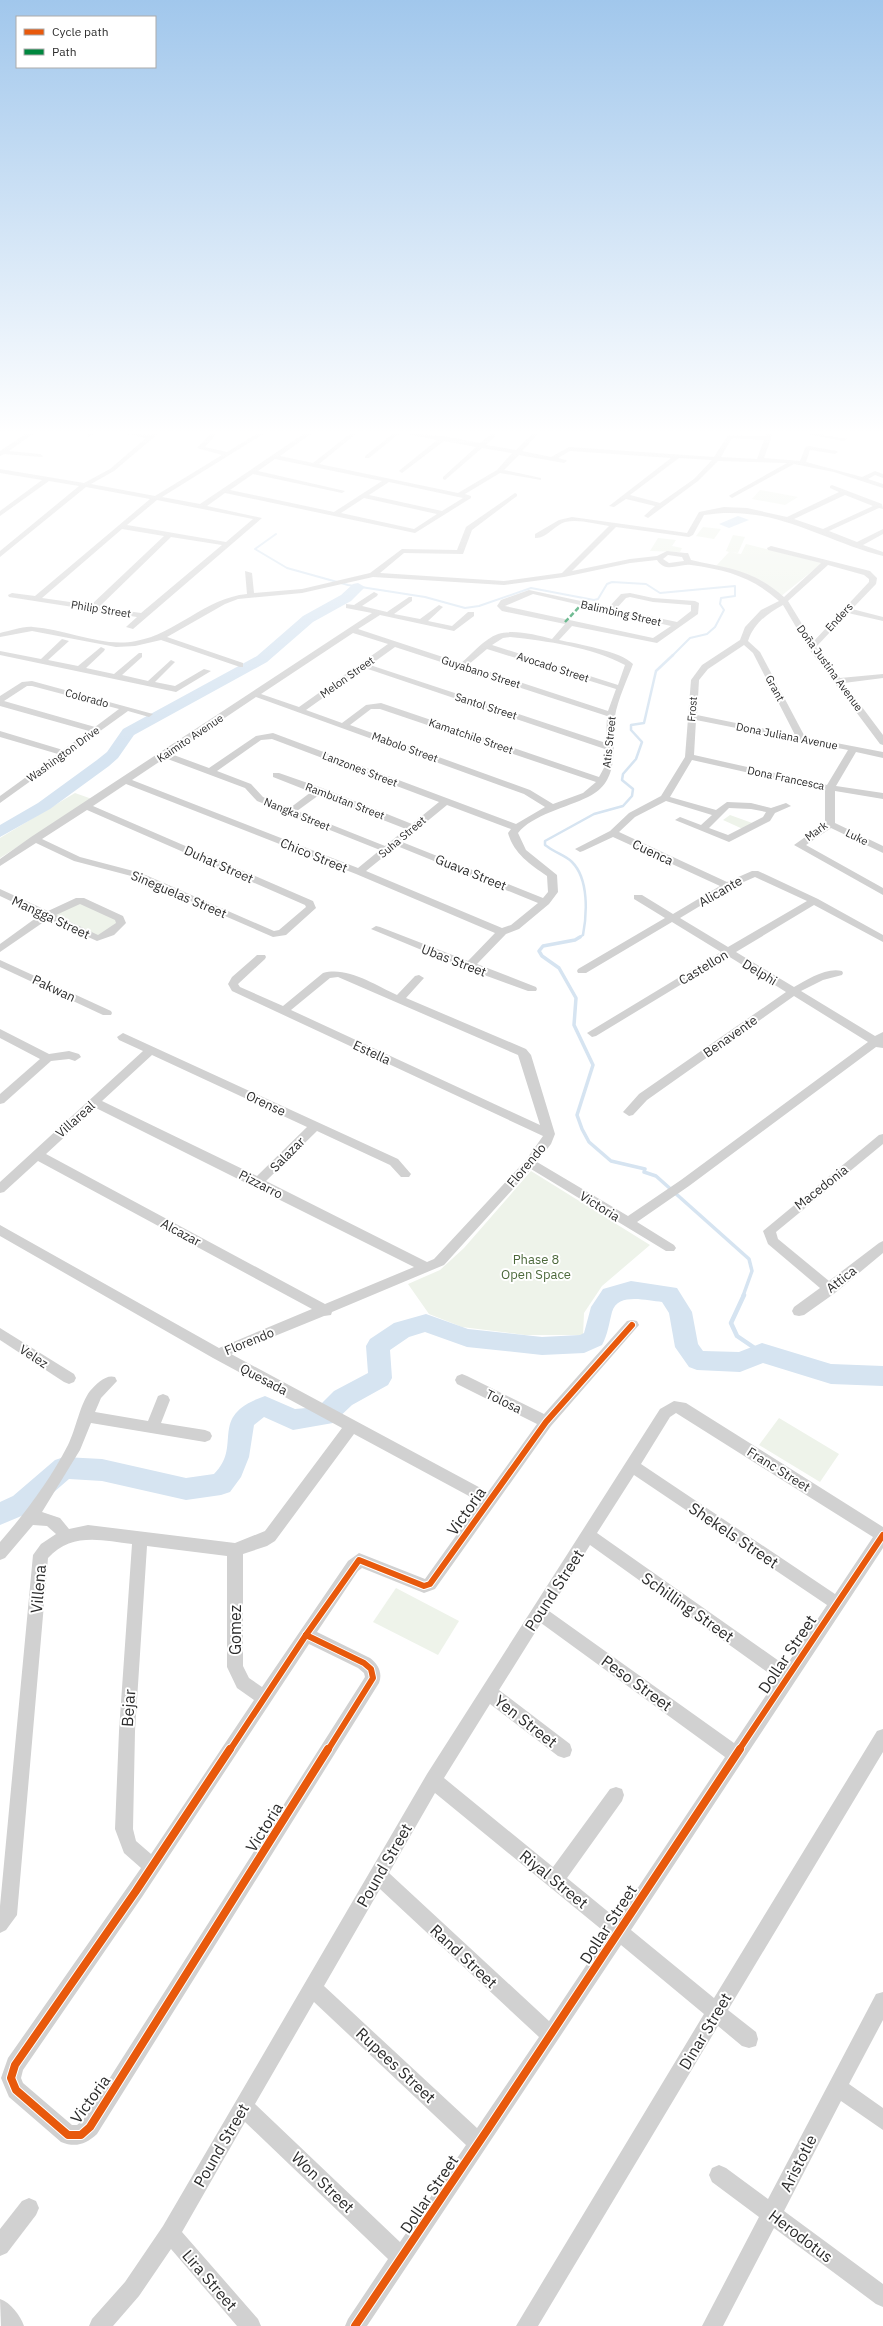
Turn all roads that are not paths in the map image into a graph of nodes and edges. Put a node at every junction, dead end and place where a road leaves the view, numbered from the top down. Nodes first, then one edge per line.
1 (16, 542) edge
2 (105, 542) edge
3 (162, 542) edge
4 (213, 542) edge
5 (230, 542) edge
6 (464, 542) edge
7 (597, 542) edge
8 (845, 542) edge
9 (864, 542) edge
10 (227, 544) junction
11 (856, 546) junction
12 (771, 548) dead end
13 (883, 554) edge
14 (0, 555) edge
15 (659, 558) junction
16 (688, 562) junction
17 (827, 562) junction
18 (248, 573) dead end
19 (373, 575) junction
20 (563, 575) junction
21 (374, 594) dead end
22 (12, 595) dead end
23 (251, 596) junction
24 (36, 599) junction
25 (409, 599) dead end
26 (784, 601) junction
27 (439, 607) dead end
28 (93, 608) junction
29 (610, 610) junction
30 (845, 610) junction
31 (379, 612) junction
32 (389, 614) junction
33 (471, 614) dead end
34 (143, 616) junction
35 (883, 619) edge
36 (422, 622) junction
37 (570, 623) junction
38 (678, 625) junction
39 (130, 627) dead end
40 (352, 630) junction
41 (0, 635) edge
42 (161, 637) junction
43 (65, 641) dead end
44 (554, 641) junction
45 (744, 641) junction
46 (394, 644) junction
47 (487, 646) junction
48 (812, 647) junction
49 (101, 649) dead end
50 (0, 653) edge
51 (140, 655) dead end
52 (42, 662) junction
53 (171, 662) dead end
54 (240, 665) dead end
55 (364, 665) junction
56 (462, 666) junction
57 (80, 669) junction
58 (207, 671) dead end
59 (116, 676) junction
60 (883, 676) edge
61 (838, 682) junction
62 (150, 683) junction
63 (620, 688) junction
64 (254, 694) junction
65 (0, 702) edge
66 (126, 708) junction
67 (300, 710) junction
68 (149, 714) dead end
69 (611, 715) junction
70 (691, 716) junction
71 (883, 722) edge
72 (871, 724) junction
73 (345, 726) junction
74 (96, 730) junction
75 (0, 734) edge
76 (802, 739) junction
77 (883, 742) edge
78 (609, 747) junction
79 (853, 749) junction
80 (65, 753) junction
81 (166, 755) junction
82 (883, 755) edge
83 (689, 757) junction
84 (210, 772) junction
85 (276, 775) dead end
86 (125, 780) junction
87 (602, 781) junction
88 (830, 788) junction
89 (319, 790) junction
90 (883, 796) edge
91 (665, 798) junction
92 (0, 800) edge
93 (445, 802) junction
94 (86, 806) junction
95 (786, 806) dead end
96 (552, 807) junction
97 (770, 811) junction
98 (290, 812) junction
99 (719, 814) junction
100 (680, 820) dead end
101 (830, 824) junction
102 (413, 828) junction
103 (517, 828) junction
104 (702, 829) junction
105 (613, 834) junction
106 (34, 839) junction
107 (397, 843) junction
108 (580, 849) dead end
109 (387, 850) junction
110 (883, 850) edge
111 (0, 863) edge
112 (359, 872) junction
113 (726, 886) junction
114 (0, 892) edge
115 (883, 892) edge
116 (638, 897) dead end
117 (814, 901) junction
118 (545, 902) junction
119 (47, 915) junction
120 (673, 919) junction
121 (376, 929) dead end
122 (502, 932) junction
123 (278, 935) joint
124 (883, 939) edge
125 (0, 949) edge
126 (728, 952) junction
127 (261, 958) dead end
128 (0, 963) edge
129 (468, 966) junction
130 (582, 971) dead end
131 (838, 973) dead end
132 (419, 978) dead end
133 (532, 989) dead end
134 (794, 992) junction
135 (399, 999) junction
136 (284, 1011) junction
137 (107, 1013) dead end
138 (0, 1033) edge
139 (592, 1033) dead end
140 (123, 1038) dead end
141 (880, 1041) edge
142 (151, 1050) junction
143 (75, 1057) dead end
144 (48, 1058) junction
145 (0, 1100) edge
146 (94, 1102) junction
147 (629, 1112) dead end
148 (316, 1125) junction
149 (549, 1134) junction
150 (883, 1138) edge
151 (36, 1154) junction
152 (530, 1163) junction
153 (405, 1174) dead end
154 (258, 1182) junction
155 (2, 1185) edge
156 (627, 1223) junction
157 (0, 1230) edge
158 (670, 1248) dead end
159 (882, 1249) edge
160 (428, 1268) junction
161 (830, 1289) junction
162 (326, 1310) junction
163 (799, 1311) dead end
164 (632, 1325) dead end
165 (0, 1333) edge
166 (218, 1354) junction
167 (69, 1378) dead end
168 (462, 1380) dead end
169 (110, 1381) dead end
170 (163, 1400) dead end
171 (674, 1407) joint
172 (88, 1416) junction
173 (546, 1422) junction
174 (345, 1423) junction
175 (153, 1426) junction
176 (206, 1436) dead end
177 (632, 1466) junction
178 (489, 1500) junction
179 (29, 1518) junction
180 (883, 1535) edge
181 (65, 1536) junction
182 (589, 1536) junction
183 (140, 1538) junction
184 (235, 1550) junction
185 (0, 1552) edge
186 (836, 1603) junction
187 (539, 1613) junction
188 (306, 1635) junction
189 (788, 1678) junction
190 (488, 1692) junction
191 (264, 1697) junction
192 (883, 1737) edge
193 (564, 1750) dead end
194 (735, 1754) junction
195 (433, 1780) junction
196 (616, 1795) dead end
197 (153, 1866) junction
198 (378, 1876) junction
199 (555, 1880) junction
200 (0, 1924) edge
201 (618, 1932) junction
202 (312, 1988) junction
203 (883, 2000) edge
204 (716, 2012) junction
205 (551, 2036) junction
206 (749, 2039) dead end
207 (837, 2087) junction
208 (243, 2106) junction
209 (883, 2120) edge
210 (479, 2143) junction
211 (719, 2175) dead end
212 (28, 2208) dead end
213 (772, 2214) junction
214 (170, 2233) junction
215 (0, 2246) edge
216 (402, 2258) junction
217 (883, 2297) edge
218 (0, 2309) edge
219 (14, 2326) edge
220 (99, 2326) edge
221 (251, 2326) edge
222 (355, 2326) edge
223 (526, 2326) edge
224 (712, 2326) edge

1 - 14 street
2 - 24 street
3 - 28 street
4 - 10 street
5 - 10 street
6 - 19 street
7 - 20 street
8 - 11 street
9 - 11 street
10 - 34 street
11 - 13 street
12 - 17 street, Enders
15 - 16 street
15 - 16 street
15 - 20 street
16 - 26 street, Doña Justina Avenue
17 - 26 street, Frost
17 - 30 street, Enders
18 - 23 street
19 - 20 street
19 - 23 street
21 - 31 street
22 - 24 street, Philip Street
23 - 42 street
24 - 28 street, Philip Street
25 - 32 street
26 - 45 street, Frost
26 - 48 street, Doña Justina Avenue
27 - 36 street
28 - 34 street, Philip Street
29 - 37 street, Balimbing Street
29 - 38 street, Balimbing Street
29 - 38 street
30 - 35 street
30 - 48 street, Enders
31 - 32 street
31 - 40 street, Kaimito Avenue
32 - 36 street
33 - 36 street
34 - 39 street
37 - 38 street, Balimbing Street
37 - 44 street, Balimbing Street
40 - 46 street, Guyabano Street
40 - 64 street, Kaimito Avenue
41 - 42 street
42 - 54 street
43 - 52 street
44 - 47 street, Atis Street
44 - 63 street, Atis Street
45 - 70 street, Frost
45 - 76 street, Grant
46 - 55 street, Melon Street
46 - 56 street, Guyabano Street
47 - 56 street, Atis Street
47 - 63 street, Avocado Street
48 - 61 street, Doña Justina Avenue
49 - 57 street
50 - 52 street
51 - 59 street
52 - 57 street
53 - 62 street
55 - 67 street, Melon Street
55 - 78 street, Santol Street
56 - 69 street, Guyabano Street
57 - 59 street
58 - 62 street
59 - 62 street
60 - 61 street
61 - 72 street, Doña Justina Avenue
63 - 69 street, Atis Street
64 - 67 street, Mabolo Street
64 - 81 street, Kaimito Avenue
65 - 66 street, Colorado
65 - 74 street
66 - 68 street, Colorado
66 - 74 street, Washington Drive
67 - 73 street, Mabolo Street
69 - 78 street, Atis Street
70 - 76 street, Dona Juliana Avenue
70 - 83 street, Frost
71 - 72 street
72 - 77 street, Doña Justina Avenue
73 - 87 street, Kamatchile Street
73 - 96 street, Mabolo Street
74 - 80 street, Washington Drive
75 - 80 street
76 - 79 street, Dona Juliana Avenue
78 - 87 street, Atis Street
79 - 82 street, Dona Juliana Avenue
79 - 88 street
80 - 92 street, Washington Drive
81 - 84 street, Nangka Street
81 - 86 street, Kaimito Avenue
83 - 88 street, Dona Francesca
83 - 91 street, Frost
84 - 93 street, Lanzones Street
84 - 98 street, Nangka Street
85 - 89 street, Rambutan Street
86 - 94 street, Kaimito Avenue
86 - 112 street, Chico Street
87 - 96 street, Atis Street
88 - 90 street, Dona Francesca
88 - 101 street, Mark
89 - 98 street
89 - 102 street, Rambutan Street
91 - 99 street
91 - 105 street
93 - 102 street, Suha Street
93 - 103 street, Lanzones Street
94 - 106 street, Kaimito Avenue
94 - 123 street, Duhat Street
95 - 97 street
96 - 103 street, Atis Street
97 - 99 street
97 - 104 street
98 - 109 street, Nangka Street
99 - 104 street
100 - 104 street
101 - 110 street, Luke
101 - 115 street, Mark
102 - 107 street, Suha Street
103 - 118 street
105 - 108 street
105 - 113 street, Cuenca
106 - 111 street, Kaimito Avenue
106 - 123 street, Sineguelas Street
107 - 109 street, Suha Street
107 - 118 street, Guava Street
109 - 112 street, Suha Street
112 - 122 street, Chico Street
113 - 117 street, Alicante
113 - 120 street, Alicante
114 - 119 street, Mangga Street
116 - 120 street, Delphi
117 - 124 street, Alicante
117 - 126 street, Castellon
118 - 122 street
119 - 119 street, Mangga Street
119 - 125 street
120 - 126 street, Delphi
120 - 130 street, Alicante
121 - 129 street, Ubas Street
122 - 129 street
126 - 134 street, Delphi
126 - 139 street, Castellon
127 - 136 street, Estella
128 - 137 street, Pakwan
129 - 133 street, Ubas Street
131 - 134 street, Benavente
132 - 135 street
134 - 141 street, Delphi
134 - 147 street, Benavente
135 - 136 street, Florendo
135 - 149 street, Florendo
136 - 149 street, Estella
138 - 144 street
140 - 142 street, Orense
141 - 156 street
142 - 146 street, Villareal
142 - 148 street, Orense
143 - 144 street
144 - 145 street
146 - 151 street, Villareal
146 - 154 street, Pizzarro
148 - 153 street, Orense
148 - 154 street, Salazar
149 - 152 street, Florendo
150 - 161 street, Macedonia
151 - 155 street, Villareal
151 - 162 street, Alcazar
152 - 156 street, Victoria
152 - 160 street, Florendo
154 - 160 street, Pizzarro
156 - 158 street, Victoria
157 - 166 street, Quesada
159 - 161 street, Attica
160 - 162 street, Florendo
161 - 163 street, Attica
162 - 166 street, Florendo
164 - 173 street, Victoria
165 - 167 street, Velez
166 - 174 street, Quesada
168 - 173 street, Tolosa
169 - 172 street
170 - 175 street
171 - 177 street, Pound Street
171 - 180 street, Franc Street
172 - 175 street
172 - 179 street
173 - 178 street, Victoria
174 - 178 street, Quesada
174 - 184 street, Villena
175 - 176 street
177 - 182 street, Pound Street
177 - 186 street, Shekels Street
178 - 188 street, Victoria
179 - 181 street
179 - 185 street
180 - 186 street, Dollar Street
181 - 183 street, Villena
181 - 200 street, Villena
182 - 187 street, Pound Street
182 - 189 street, Schilling Street
183 - 184 street, Villena
183 - 197 street, Bejar
184 - 191 street, Gomez
186 - 189 street, Dollar Street
187 - 190 street, Pound Street
187 - 194 street, Peso Street
188 - 191 street, Victoria
188 - 197 street, Victoria
189 - 194 street, Dollar Street
190 - 193 street, Yen Street
190 - 195 street, Pound Street
191 - 197 street, Victoria
192 - 204 street, Dinar Street
194 - 201 street, Dollar Street
195 - 198 street, Pound Street
195 - 199 street, Riyal Street
196 - 199 street
198 - 202 street, Pound Street
198 - 205 street, Rand Street
199 - 201 street, Riyal Street
201 - 204 street, Riyal Street
201 - 205 street, Dollar Street
202 - 208 street, Pound Street
202 - 210 street, Rupees Street
203 - 207 street, Aristotle
204 - 206 street, Riyal Street
204 - 223 street, Dinar Street
205 - 210 street, Dollar Street
207 - 209 street
207 - 213 street, Aristotle
208 - 214 street, Pound Street
208 - 216 street, Won Street
210 - 216 street, Dollar Street
211 - 213 street, Herodotus
212 - 215 street
213 - 217 street, Herodotus
213 - 224 street, Aristotle
214 - 220 street, Pound Street
214 - 221 street, Lira Street
216 - 222 street, Dollar Street
218 - 219 street

